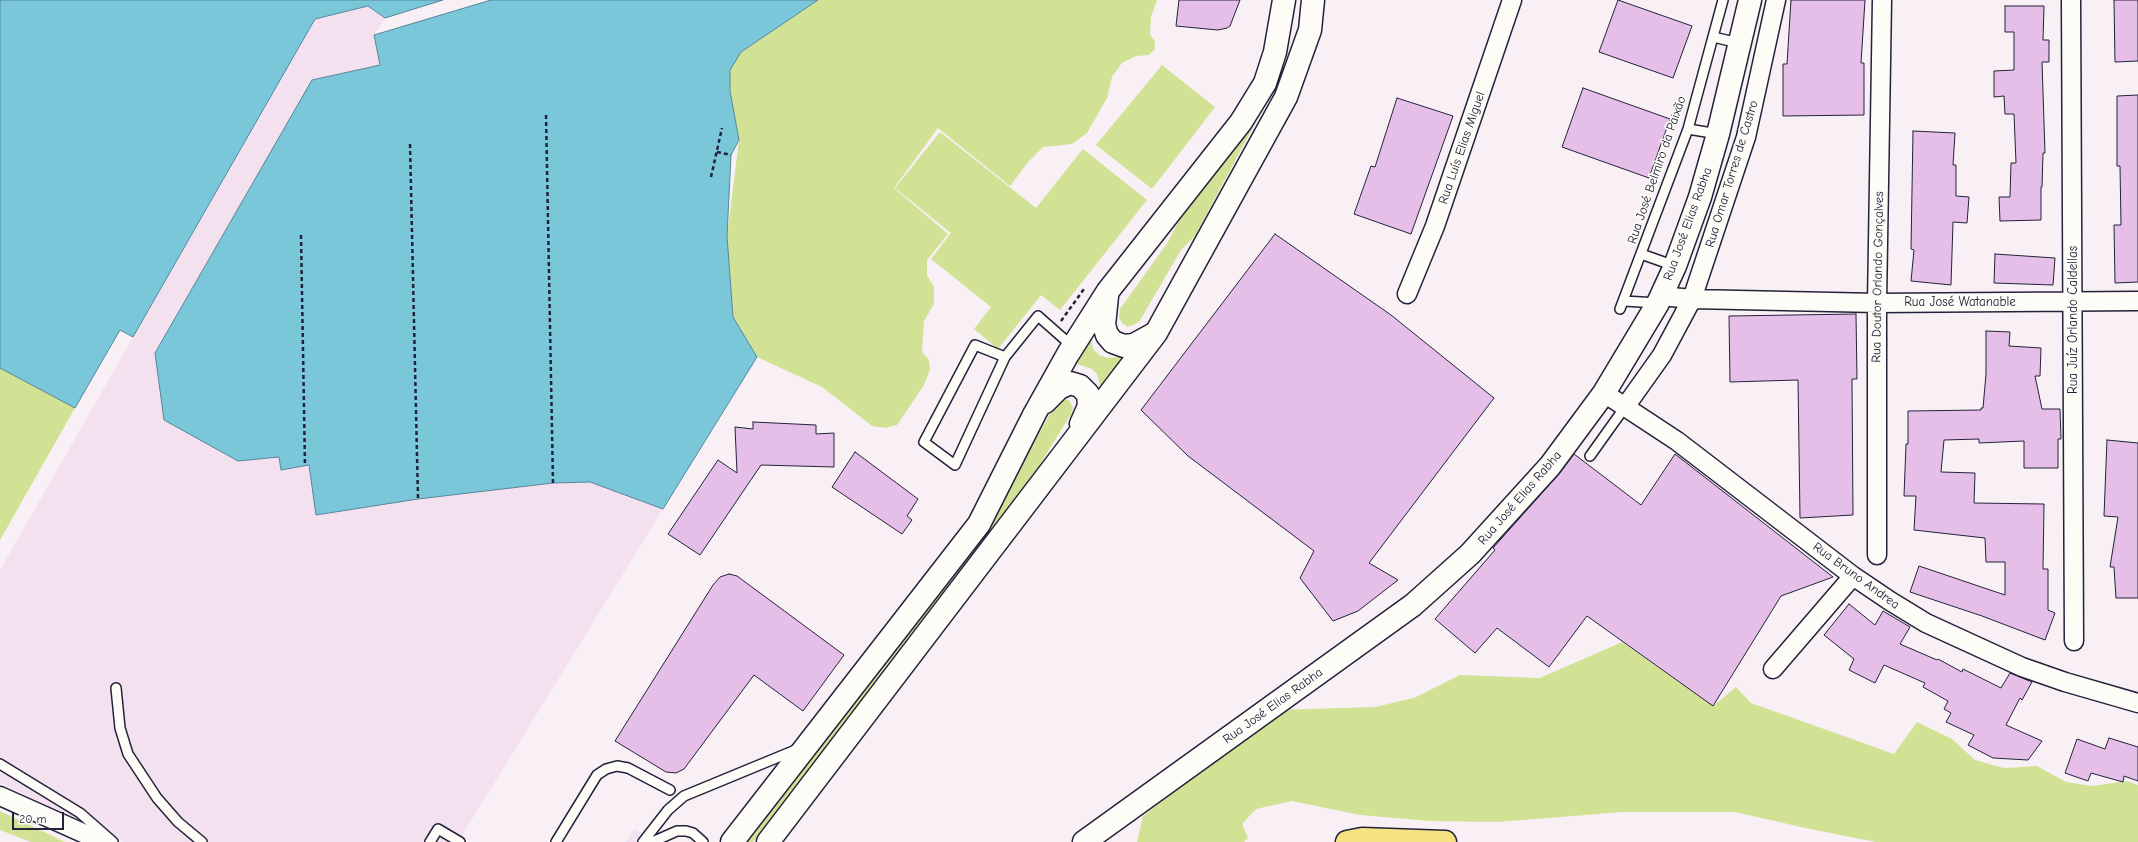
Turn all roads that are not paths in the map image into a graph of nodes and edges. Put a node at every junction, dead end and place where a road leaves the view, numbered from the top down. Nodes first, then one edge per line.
1 (1284, 0) edge
2 (1313, 0) edge
3 (1512, 0) edge
4 (1723, 0) edge
5 (1750, 0) edge
6 (1776, 0) edge
7 (1882, 0) edge
8 (2071, 0) edge
9 (1713, 37) junction
10 (1739, 44) junction
11 (1688, 129) junction
12 (1718, 134) junction
13 (1641, 254) junction
14 (1676, 266) junction
15 (1098, 287) junction
16 (1407, 294) dead end
17 (1660, 299) junction
18 (1692, 299) junction
19 (2138, 301) edge
20 (2073, 302) junction
21 (1877, 303) junction
22 (1156, 333) junction
23 (1072, 346) junction
24 (1005, 357) junction
25 (1604, 392) junction
26 (1625, 407) junction
27 (1035, 413) junction
28 (1073, 442) junction
29 (1590, 456) dead end
30 (1878, 555) dead end
31 (1853, 576) junction
32 (2074, 641) dead end
33 (1773, 669) dead end
34 (116, 688) dead end
35 (2138, 703) edge
36 (808, 745) junction
37 (0, 764) edge
38 (670, 790) dead end
39 (0, 796) edge
40 (102, 842) edge
41 (112, 842) edge
42 (202, 842) edge
43 (430, 842) edge
44 (460, 842) edge
45 (556, 842) edge
46 (643, 842) edge
47 (652, 842) edge
48 (703, 842) edge
49 (732, 842) edge
50 (768, 842) edge
51 (1084, 842) edge
52 (1347, 842) edge
53 (1445, 842) edge

1 - 15 main road
2 - 22 main road
3 - 16 street, Rua Luís Elias Miguel
4 - 9 lane, Rua José Belmiro da Paixão
5 - 10 main road, Rua José Elias Rabha
6 - 18 street, Rua Omar Torres de Castro
7 - 21 street, Rua Doutor Orlando Gonçalves
8 - 20 street, Rua Juíz Orlando Caldellas
9 - 10 lane
9 - 11 lane, Rua José Belmiro da Paixão
10 - 12 main road, Rua José Elias Rabha
11 - 12 lane
11 - 13 lane, Rua José Belmiro da Paixão
12 - 14 main road, Rua José Elias Rabha
13 - 14 lane
13 - 17 lane, Rua José Belmiro da Paixão
14 - 17 main road, Rua José Elias Rabha
15 - 22 main road
15 - 23 main road
17 - 18 street, Rua José Watanable
17 - 25 main road, Rua José Elias Rabha
18 - 21 street, Rua José Watanable
18 - 26 street, Rua Omar Torres de Castro
19 - 20 street, Rua José Watanable
20 - 21 street, Rua José Watanable
20 - 32 street, Rua Juíz Orlando Caldellas
21 - 30 street, Rua Doutor Orlando Gonçalves
22 - 28 main road
23 - 24 lane
23 - 27 main road
24 - 24 lane
25 - 26 street, Rua Bruno Andrea
25 - 51 main road, Rua José Elias Rabha
26 - 29 lane
26 - 31 street, Rua Bruno Andrea
27 - 28 main road
27 - 36 main road
28 - 50 main road
31 - 33 street
31 - 35 street, Rua Bruno Andrea
34 - 42 lane
36 - 46 lane
36 - 49 main road
37 - 41 lane
38 - 45 lane
39 - 40 street
43 - 44 lane
47 - 48 lane
52 - 53 highway

